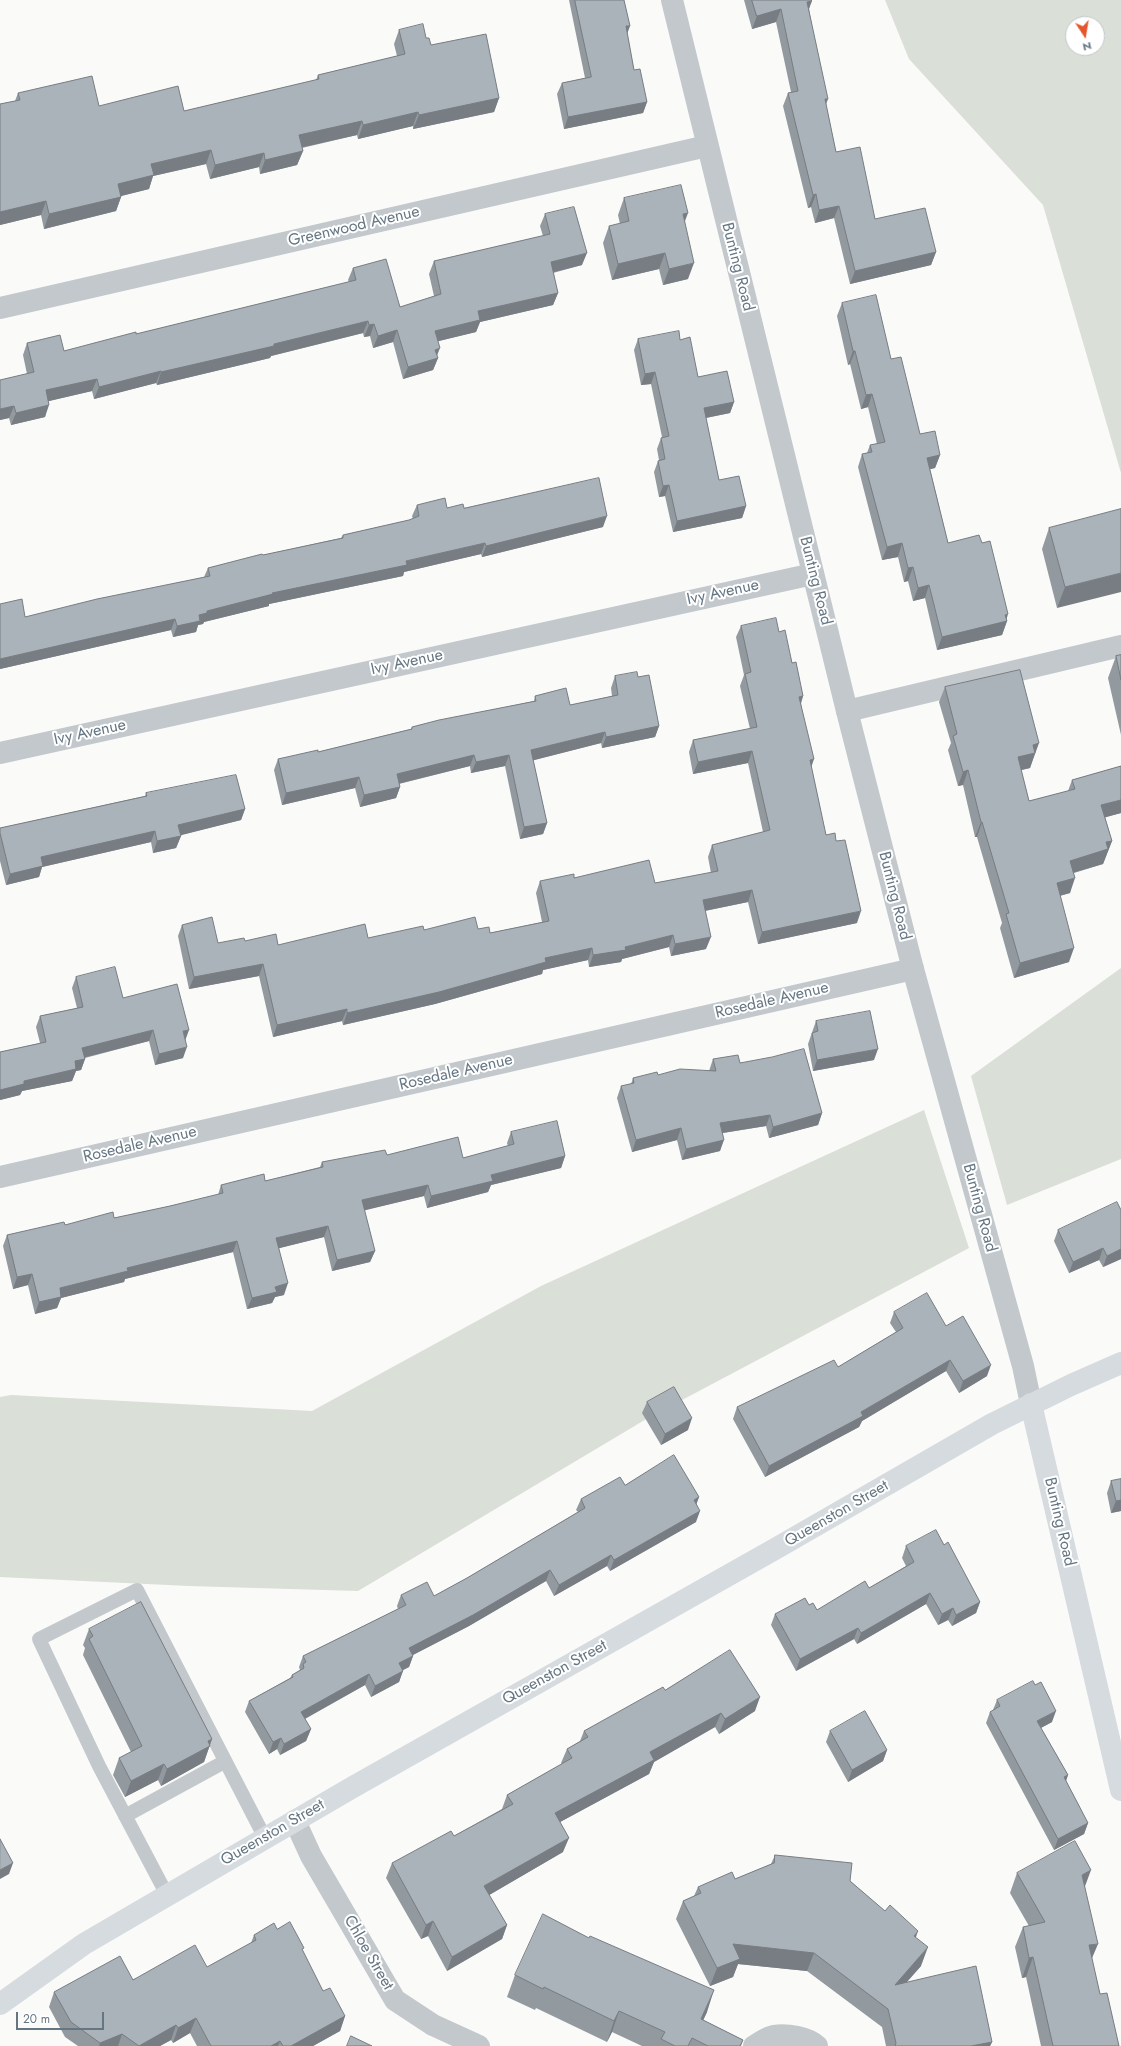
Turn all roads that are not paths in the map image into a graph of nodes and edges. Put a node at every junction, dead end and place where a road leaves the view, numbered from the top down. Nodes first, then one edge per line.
1 (672, 0) edge
2 (707, 146) junction
3 (0, 308) edge
4 (813, 574) junction
5 (1121, 646) edge
6 (847, 711) junction
7 (0, 753) edge
8 (913, 969) junction
9 (0, 1177) edge
10 (1121, 1363) edge
11 (1031, 1404) junction
12 (224, 1762) junction
13 (1121, 1790) edge
14 (125, 1816) junction
15 (295, 1821) junction
16 (265, 1838) junction
17 (167, 1895) junction
18 (0, 2004) edge
19 (479, 2046) edge
20 (754, 2046) edge
21 (817, 2046) edge

1 - 2 street, Bunting Road
2 - 3 street, Greenwood Avenue
2 - 4 street, Bunting Road
4 - 6 street, Bunting Road
4 - 7 street, Ivy Avenue
5 - 6 street
6 - 8 street, Bunting Road
8 - 9 street, Rosedale Avenue
8 - 11 street, Bunting Road
10 - 11 main road, Queenston Street
11 - 13 main road, Bunting Road
11 - 15 main road, Queenston Street
12 - 14 lane
12 - 14 lane
12 - 16 lane
14 - 17 lane
15 - 16 main road, Queenston Street
15 - 19 street, Chloe Street
16 - 17 main road, Queenston Street
17 - 18 main road, Queenston Street
20 - 21 street

